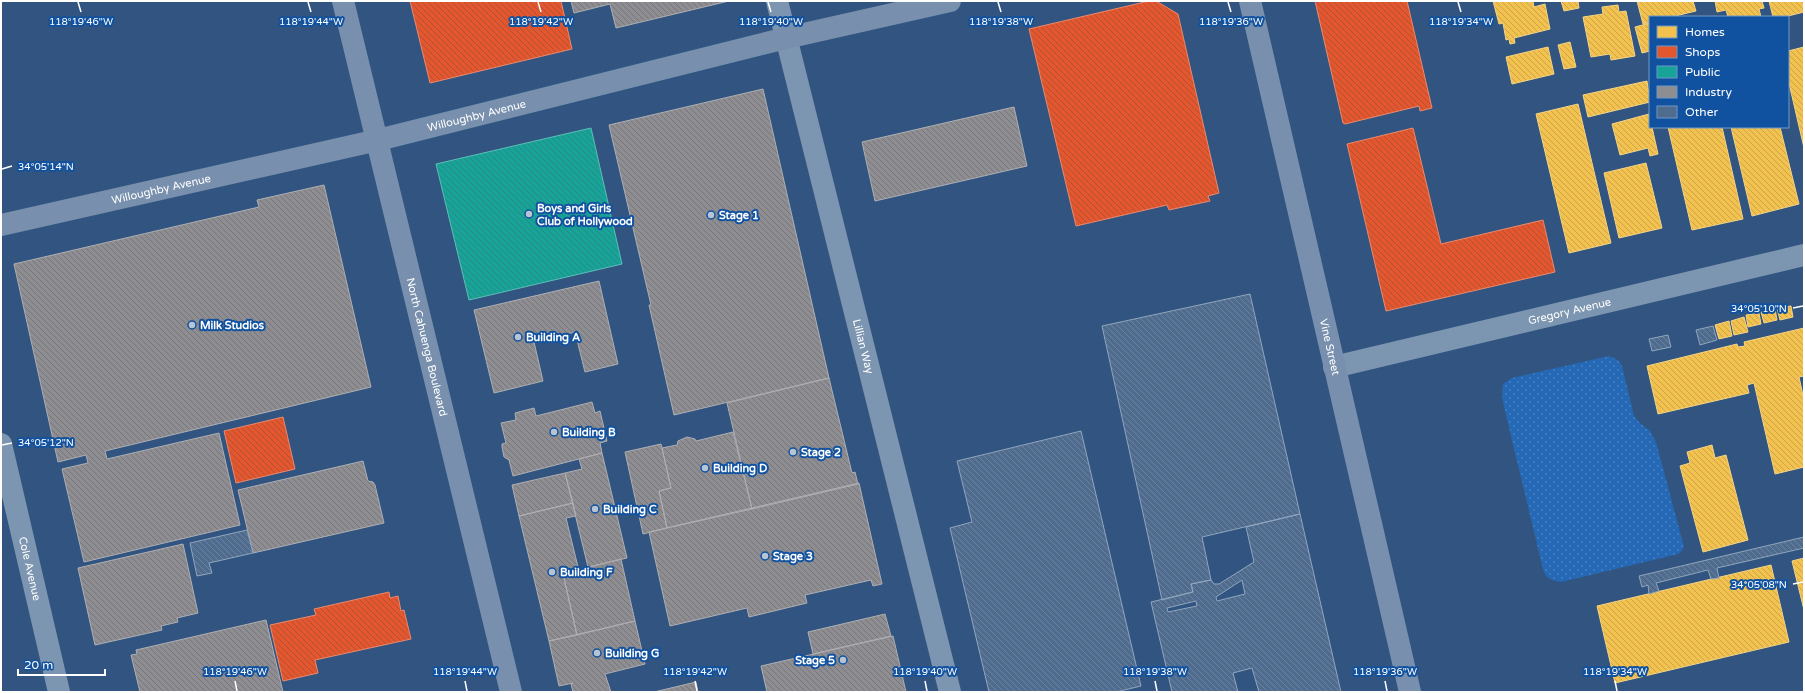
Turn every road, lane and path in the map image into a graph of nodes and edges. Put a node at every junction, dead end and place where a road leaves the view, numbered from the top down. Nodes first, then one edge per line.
1 (343, 1) edge
2 (777, 1) edge
3 (950, 1) edge
4 (1250, 1) edge
5 (786, 38) junction
6 (378, 140) junction
7 (1, 225) edge
8 (1804, 255) edge
9 (1334, 367) junction
10 (1, 444) edge
11 (59, 692) edge
12 (511, 692) edge
13 (950, 692) edge
14 (1410, 692) edge

1 - 6 main road, North Cahuenga Boulevard
2 - 5 street, Lillian Way
3 - 5 main road, Willoughby Avenue
4 - 9 main road, Vine Street
5 - 6 main road, Willoughby Avenue
5 - 13 street, Lillian Way
6 - 7 main road, Willoughby Avenue
6 - 12 main road, North Cahuenga Boulevard
8 - 9 street, Gregory Avenue
9 - 14 main road, Vine Street
10 - 11 street, Cole Avenue

